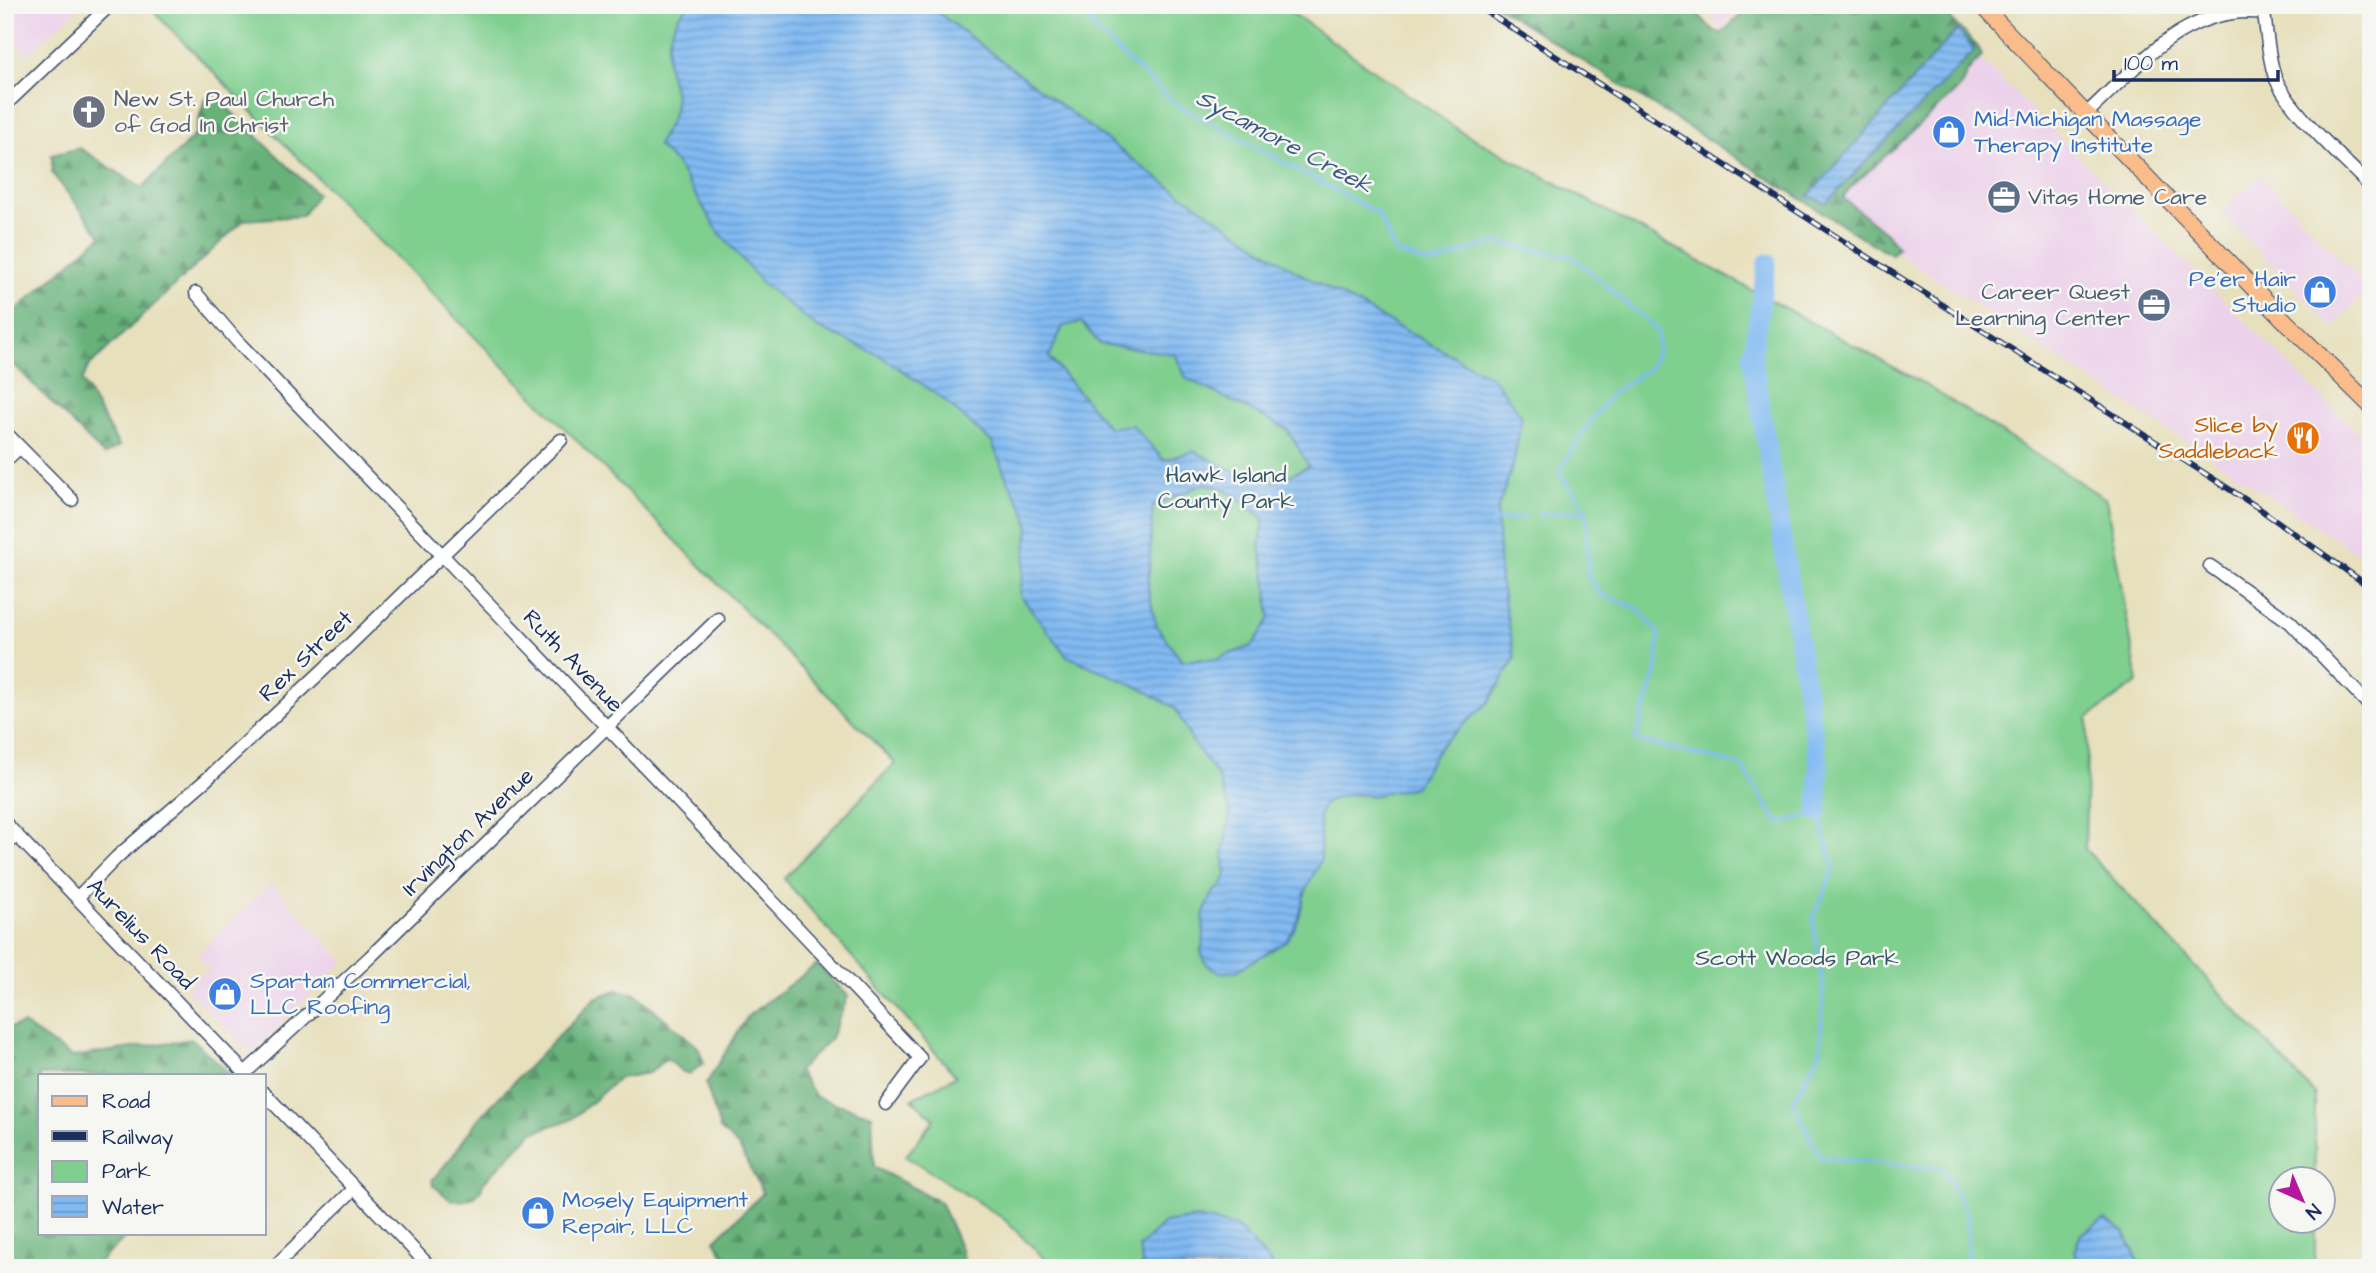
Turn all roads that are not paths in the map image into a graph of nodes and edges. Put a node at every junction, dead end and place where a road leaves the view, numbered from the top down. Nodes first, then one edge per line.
1 (110, 5) edge
2 (1981, 5) edge
3 (2267, 9) edge
4 (5, 105) edge
5 (2086, 114) junction
6 (2371, 187) edge
7 (196, 293) dead end
8 (2371, 406) edge
9 (5, 432) edge
10 (561, 440) dead end
11 (20, 447) junction
12 (5, 461) edge
13 (72, 500) dead end
14 (441, 555) junction
15 (2210, 566) dead end
16 (718, 619) dead end
17 (2371, 706) edge
18 (608, 728) junction
19 (5, 822) edge
20 (17, 835) junction
21 (5, 846) edge
22 (77, 898) junction
23 (246, 1074) edge
24 (266, 1095) edge
25 (886, 1104) dead end
26 (355, 1188) junction
27 (273, 1268) edge
28 (431, 1268) edge

1 - 4 street
2 - 5 main road
3 - 5 street
3 - 6 street
5 - 8 main road
7 - 14 street, Ruth Avenue
9 - 11 street
10 - 14 street, Rex Street
11 - 12 street
11 - 13 street
14 - 18 street, Ruth Avenue
14 - 22 street, Rex Street
15 - 17 street
16 - 18 street, Irvington Avenue
18 - 23 street, Irvington Avenue
18 - 25 street, Ruth Avenue
19 - 20 street, Aurelius Road
20 - 21 street
20 - 22 street, Aurelius Road
22 - 23 street, Aurelius Road
24 - 26 street
26 - 27 street
26 - 28 street

